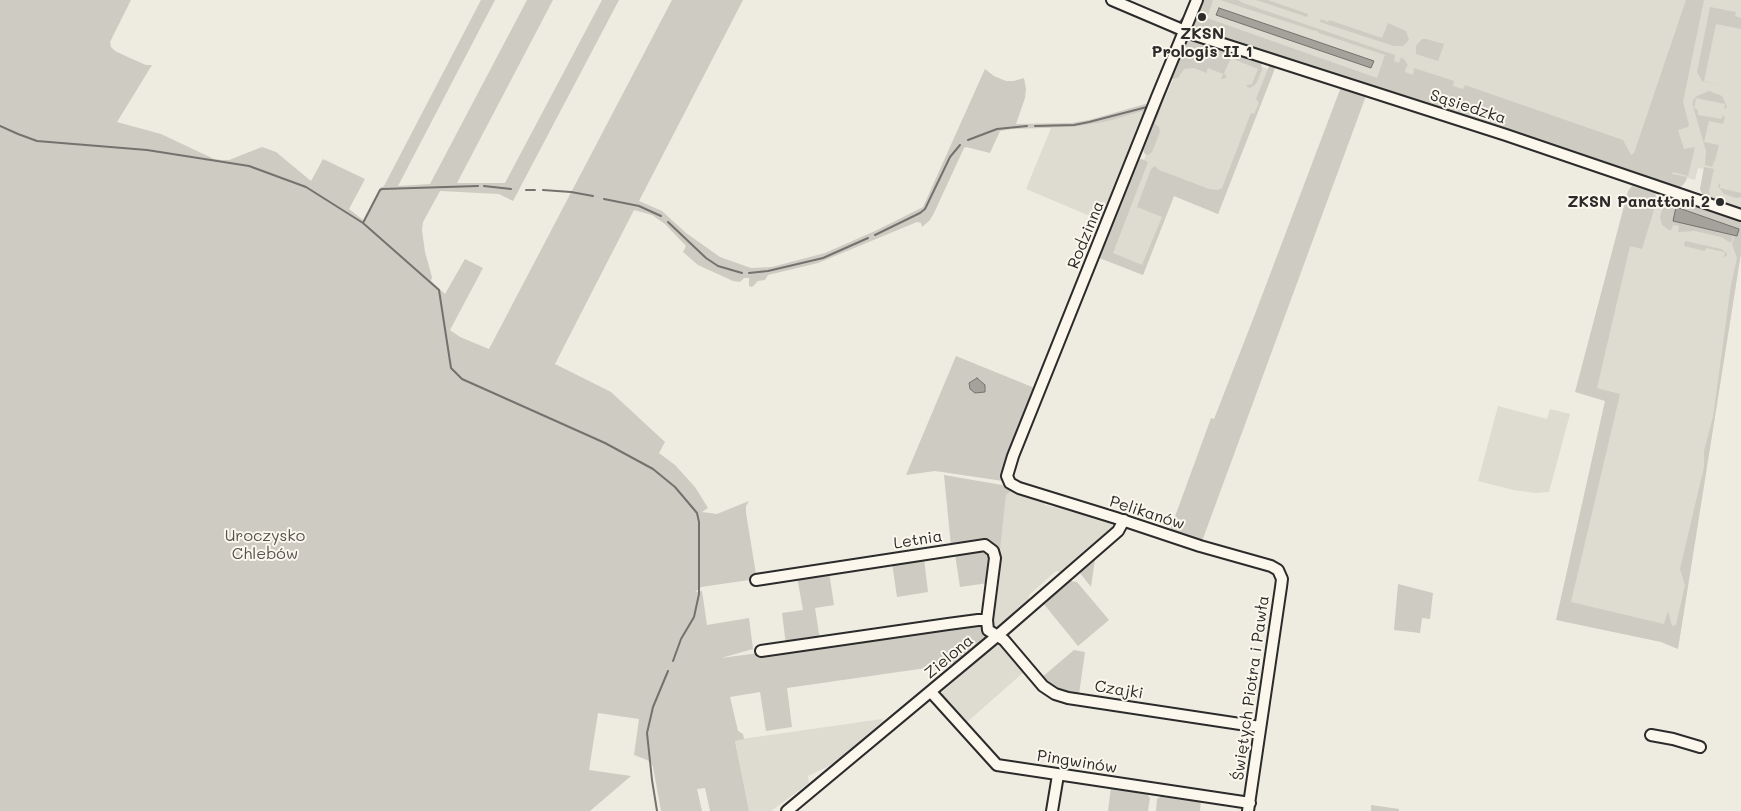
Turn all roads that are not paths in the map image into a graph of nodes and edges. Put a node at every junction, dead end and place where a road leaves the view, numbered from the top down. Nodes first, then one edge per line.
1 (1112, 0) edge
2 (1197, 0) edge
3 (1185, 31) junction
4 (1741, 215) edge
5 (1009, 482) joint
6 (1124, 520) junction
7 (1278, 570) joint
8 (756, 580) dead end
9 (987, 620) junction
10 (997, 636) junction
11 (760, 651) dead end
12 (931, 692) junction
13 (1260, 727) junction
14 (1651, 735) dead end
15 (1700, 747) dead end
16 (1058, 775) junction
17 (1249, 807) edge
18 (787, 811) edge
19 (1052, 811) edge

1 - 3 street, Sąsiedzka
2 - 3 street, Rodzinna
3 - 4 street, Sąsiedzka
3 - 5 street, Rodzinna
5 - 6 street, Pelikanów
6 - 7 street, Pelikanów
6 - 10 street, Zielona
7 - 13 street, Świętych Piotra i Pawła
8 - 9 street, Letnia
9 - 10 street
9 - 11 street
10 - 12 street, Zielona
10 - 13 street, Czajki
12 - 16 street, Pingwinów
12 - 18 street, Zielona
13 - 17 street, Świętych Piotra i Pawła
14 - 15 street
16 - 17 street, Pingwinów
16 - 19 street

